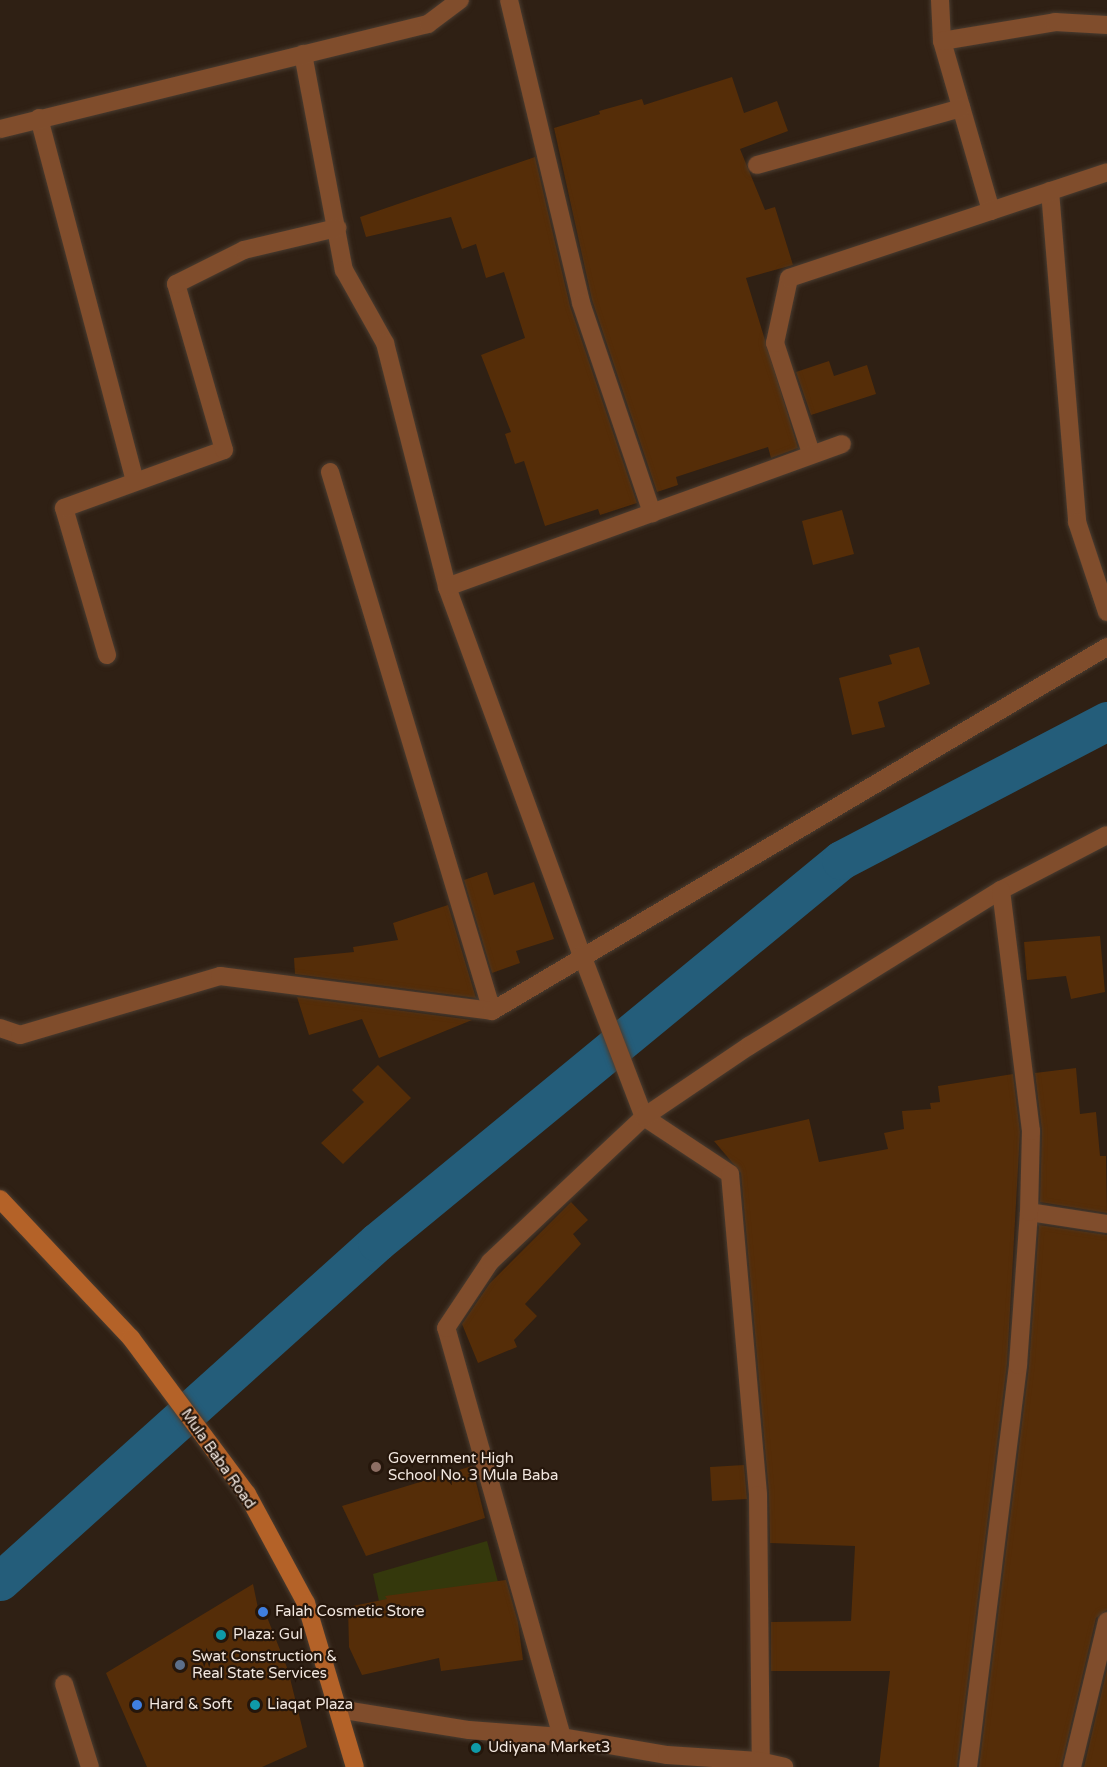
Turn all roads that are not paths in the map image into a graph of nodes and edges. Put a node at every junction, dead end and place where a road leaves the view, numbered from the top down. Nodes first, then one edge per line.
1 (460, 0) edge
2 (508, 0) edge
3 (940, 0) edge
4 (1107, 25) edge
5 (942, 41) junction
6 (303, 54) junction
7 (961, 108) junction
8 (39, 118) junction
9 (0, 129) edge
10 (757, 165) dead end
11 (1107, 172) edge
12 (1050, 191) junction
13 (991, 211) junction
14 (337, 228) junction
15 (842, 444) dead end
16 (811, 453) junction
17 (330, 471) dead end
18 (135, 482) junction
19 (652, 513) junction
20 (447, 587) junction
21 (1107, 612) edge
22 (1107, 647) edge
23 (107, 655) dead end
24 (1107, 835) edge
25 (1000, 890) junction
26 (582, 955) junction
27 (492, 1011) junction
28 (0, 1028) edge
29 (644, 1117) junction
30 (0, 1199) edge
31 (1029, 1212) junction
32 (1107, 1224) edge
33 (1107, 1621) edge
34 (64, 1684) dead end
35 (338, 1709) junction
36 (562, 1737) junction
37 (760, 1764) edge
38 (90, 1767) edge
39 (355, 1767) edge
40 (784, 1767) edge
41 (968, 1767) edge
42 (1072, 1767) edge

1 - 6 street
2 - 19 street
3 - 5 street
4 - 5 street
5 - 7 street
6 - 8 street
6 - 14 street
7 - 10 street
7 - 13 street
8 - 9 street
8 - 18 street
11 - 12 street
12 - 13 street
12 - 21 street
13 - 16 street
14 - 18 street
14 - 20 street
15 - 16 street
16 - 19 street
17 - 27 street
18 - 23 street
19 - 20 street
20 - 26 street
22 - 26 street
24 - 25 street
25 - 29 street
25 - 31 street
26 - 27 street
26 - 29 street
27 - 28 street
29 - 36 street
29 - 37 street
30 - 35 main road, Mula Baba Road
31 - 32 street
31 - 41 street
33 - 42 street
34 - 38 street
35 - 36 street
35 - 39 main road, Mula Baba Road
36 - 37 street
37 - 40 street

